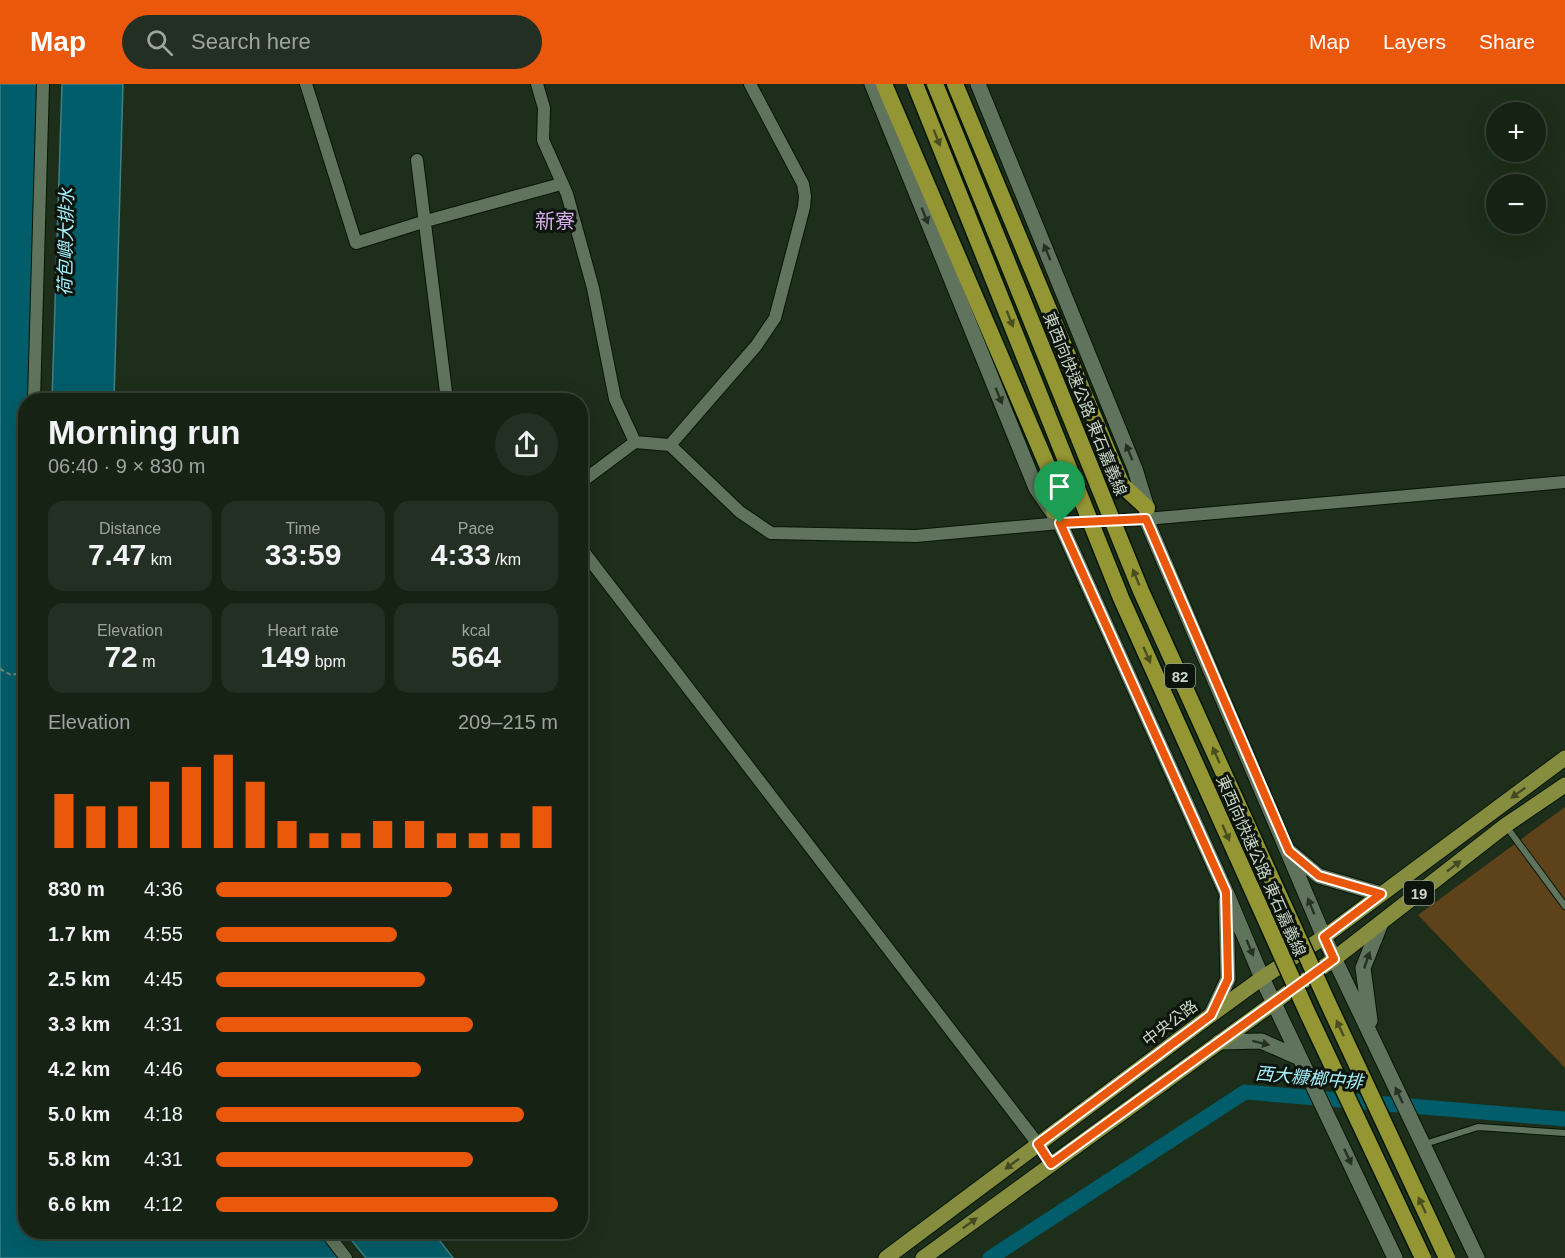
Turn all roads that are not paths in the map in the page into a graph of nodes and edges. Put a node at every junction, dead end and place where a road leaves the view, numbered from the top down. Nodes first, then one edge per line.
1 (43, 84) edge
2 (306, 84) edge
3 (537, 84) edge
4 (750, 84) edge
5 (872, 84) edge
6 (884, 84) edge
7 (915, 84) edge
8 (935, 84) edge
9 (955, 84) edge
10 (978, 84) edge
11 (417, 160) dead end
12 (561, 184) junction
13 (426, 220) junction
14 (34, 393) edge
15 (446, 393) edge
16 (635, 442) junction
17 (670, 445) junction
18 (588, 477) edge
19 (1565, 482) edge
20 (1146, 513) junction
21 (1057, 517) junction
22 (588, 557) edge
23 (1565, 758) edge
24 (1544, 774) junction
25 (1561, 788) edge
26 (1506, 825) junction
27 (1289, 851) junction
28 (1226, 892) junction
29 (1381, 894) junction
30 (1565, 906) edge
31 (1381, 923) junction
32 (1324, 937) junction
33 (1334, 959) junction
34 (1262, 978) junction
35 (1274, 1003) junction
36 (1211, 1015) junction
37 (1373, 1039) junction
38 (1219, 1042) junction
39 (1302, 1062) junction
40 (1565, 1133) edge
41 (1038, 1144) junction
42 (1423, 1145) junction
43 (1051, 1164) junction
44 (331, 1239) edge
45 (346, 1258) edge
46 (886, 1258) edge
47 (923, 1258) edge
48 (1395, 1258) edge
49 (1423, 1258) edge
50 (1447, 1258) edge
51 (1477, 1258) edge

1 - 14 street
2 - 13 street
3 - 12 street
4 - 17 street
5 -> 21 street
6 - 21 highway
7 -> 49 highway, 東西向快速公路 東石嘉義線 / 82, bridge
50 -> 8 highway, 東西向快速公路 東石嘉義線 / 82, bridge
9 - 20 highway
20 -> 10 street
11 - 13 street
12 - 13 street
12 - 16 street
13 - 15 street
16 - 17 street
16 - 18 street
17 - 21 street
19 - 20 street
20 - 21 street
20 - 27 street
21 - 28 street
22 - 41 street
23 - 24 main road, 中央公路 / 19
24 - 25 main road
24 -> 29 main road, 中央公路 / 19
25 - 26 main road, 19
26 - 30 lane
31 -> 26 main road, 19
27 - 29 street
32 -> 27 street
28 -> 34 street
28 - 36 street
29 - 32 main road, 中央公路 / 19
31 - 33 main road, 19
37 -> 31 street
32 - 33 street
32 - 34 main road, 中央公路 / 19
33 - 35 main road, 19
33 - 37 street
34 - 35 street
34 - 36 main road, 中央公路 / 19
35 - 38 main road, 19
35 - 39 street
36 - 41 main road, 中央公路 / 19
42 -> 37 street
38 -> 39 street
38 - 43 main road, 19
39 -> 48 street
40 - 42 lane
41 - 43 street
41 -> 46 main road, 中央公路 / 19
42 - 51 street
47 -> 43 main road, 19
44 - 45 street

